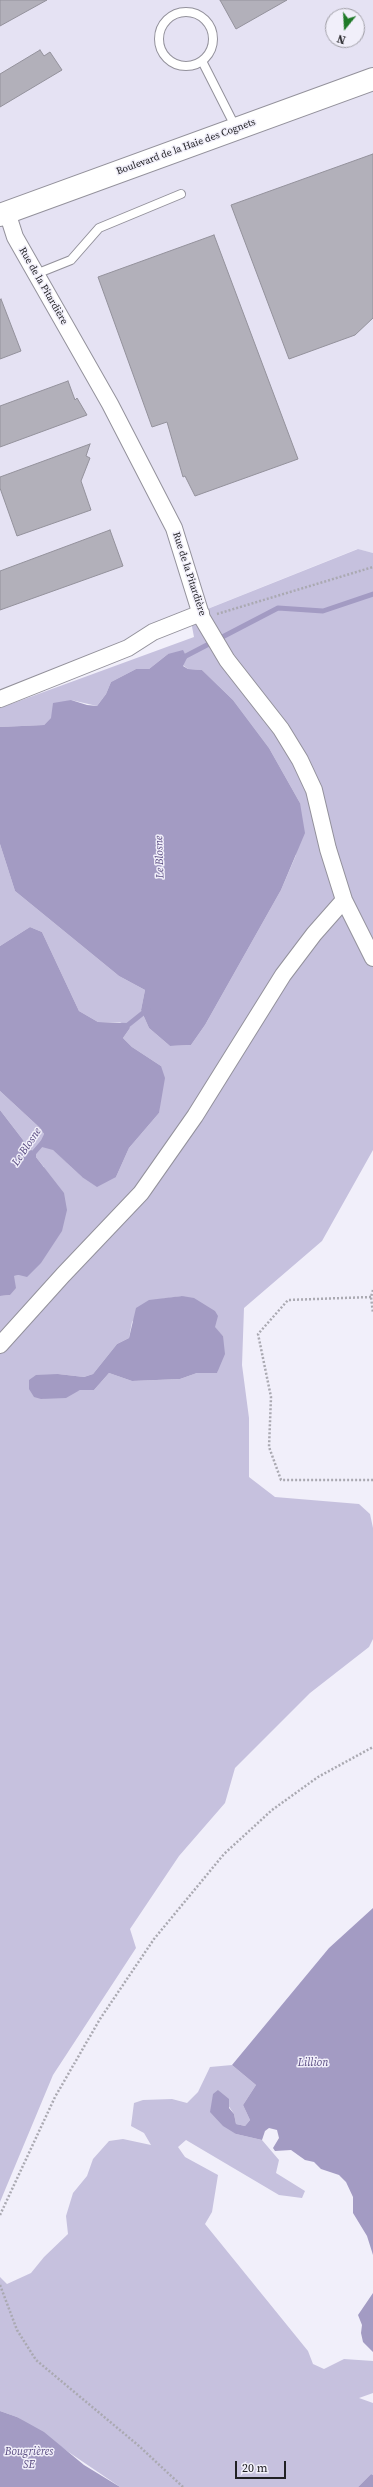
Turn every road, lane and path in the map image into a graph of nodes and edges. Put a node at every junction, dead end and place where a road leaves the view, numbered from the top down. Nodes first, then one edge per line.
1 (202, 61) junction
2 (373, 80) edge
3 (236, 128) junction
4 (181, 194) dead end
5 (4, 214) edge
6 (36, 274) junction
7 (373, 567) edge
8 (201, 616) junction
9 (0, 699) edge
10 (344, 900) junction
11 (373, 958) edge
12 (373, 1290) edge
13 (371, 1297) junction
14 (373, 1313) edge
15 (0, 1346) edge
16 (373, 1480) edge
17 (373, 1747) edge
18 (0, 2215) edge
19 (0, 2285) edge
20 (183, 2487) edge

1 - 1 lane
1 - 3 lane
2 - 3 main road, Boulevard de la Haie des Cognets
3 - 5 main road, Boulevard de la Haie des Cognets
4 - 6 lane
5 - 6 street, Rue de la Pitardière
6 - 8 street, Rue de la Pitardière
7 - 8 path
8 - 9 street
8 - 10 street, Rue de la Pitardière
10 - 11 street, Rue de la Pitardière
10 - 15 street
12 - 13 path
13 - 14 path
13 - 16 path
17 - 18 path
19 - 20 path

